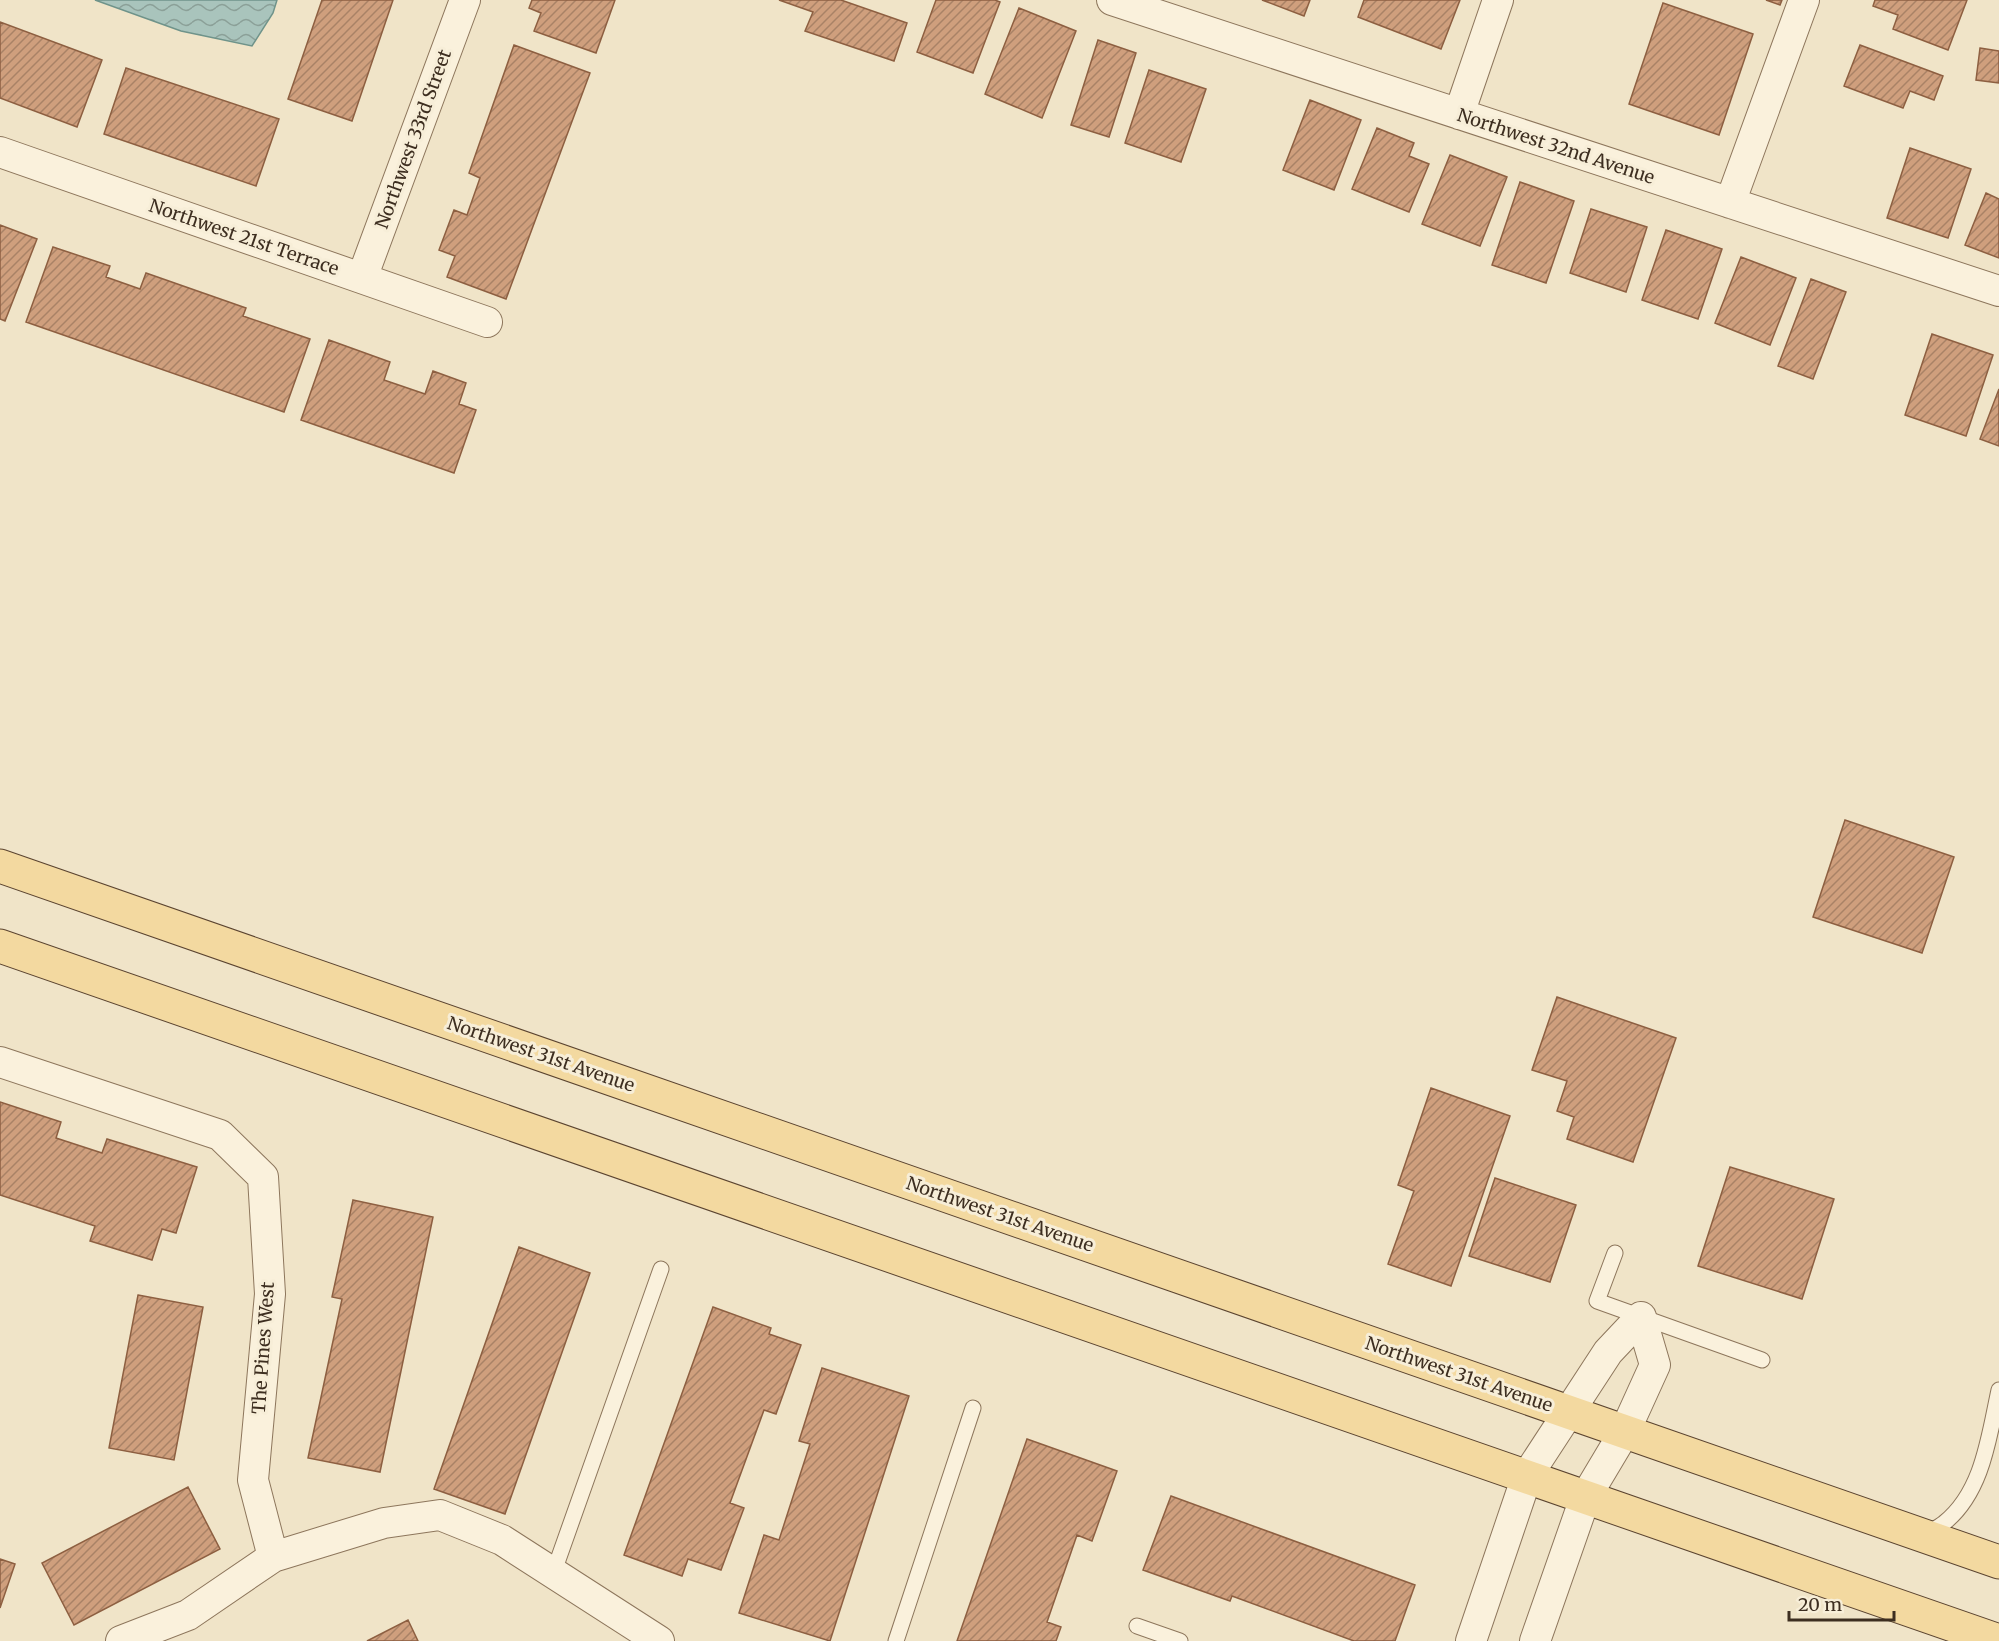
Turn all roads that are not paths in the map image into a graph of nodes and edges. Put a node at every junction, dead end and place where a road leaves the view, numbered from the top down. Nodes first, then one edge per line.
1 (465, 0) edge
2 (1112, 0) edge
3 (1498, 0) edge
4 (1804, 0) edge
5 (1165, 8) edge
6 (1459, 114) junction
7 (0, 152) edge
8 (1730, 203) junction
9 (362, 278) junction
10 (1999, 291) edge
11 (488, 322) dead end
12 (0, 866) edge
13 (0, 946) edge
14 (0, 1062) edge
15 (1615, 1253) dead end
16 (661, 1269) dead end
17 (1641, 1317) junction
18 (1762, 1360) dead end
19 (1999, 1390) edge
20 (973, 1407) dead end
21 (1568, 1412) junction
22 (1625, 1431) junction
23 (1527, 1476) junction
24 (1585, 1498) junction
25 (1923, 1536) junction
26 (273, 1557) junction
27 (1999, 1562) edge
28 (553, 1574) junction
29 (1137, 1626) dead end
30 (121, 1641) edge
31 (659, 1641) edge
32 (896, 1641) edge
33 (1180, 1641) edge
34 (1471, 1641) edge
35 (1535, 1641) edge
36 (1999, 1641) edge

1 - 9 street, Northwest 33rd Street
2 - 5 street, Northwest 32nd Avenue
3 - 6 street
4 - 8 street
5 - 6 street, Northwest 32nd Avenue
6 - 8 street, Northwest 32nd Avenue
7 - 9 street, Northwest 21st Terrace
8 - 10 street, Northwest 32nd Avenue
9 - 11 street, Northwest 21st Terrace
12 - 21 main road, Northwest 31st Avenue
13 - 23 main road
14 - 26 street, The Pines West
15 - 17 lane
16 - 28 lane
17 - 18 lane
17 - 21 street
17 - 22 street
19 - 25 lane
20 - 32 lane
21 - 22 main road, Northwest 31st Avenue
21 - 23 street
22 - 24 street
22 - 25 main road, Northwest 31st Avenue
23 - 24 main road
23 - 34 street
24 - 35 street
24 - 36 main road
25 - 27 main road, Northwest 31st Avenue
26 - 28 street
26 - 30 street
28 - 31 street
29 - 33 lane

